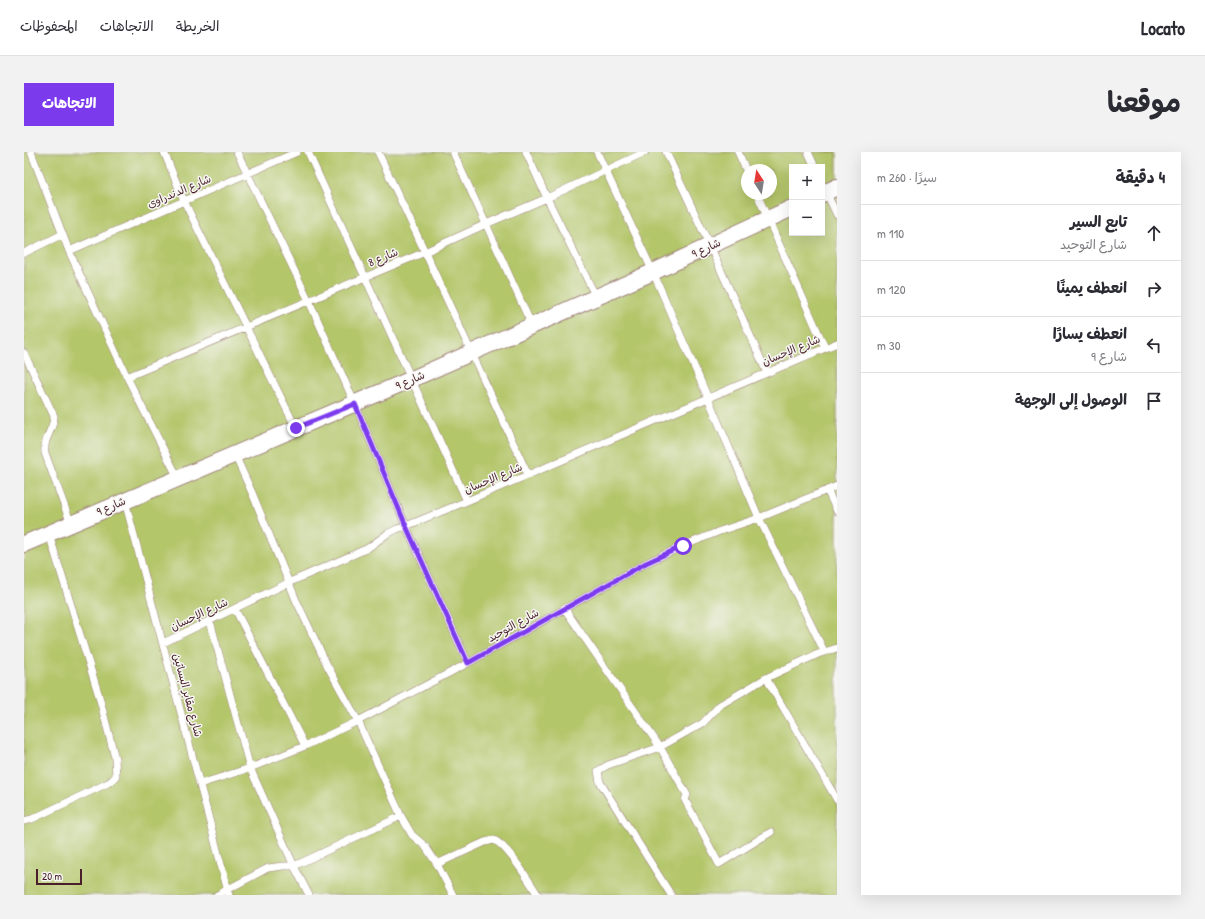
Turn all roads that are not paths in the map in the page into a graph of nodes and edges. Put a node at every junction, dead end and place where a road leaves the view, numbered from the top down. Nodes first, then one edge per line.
1 (31, 152) edge
2 (164, 152) edge
3 (237, 152) edge
4 (297, 152) edge
5 (308, 152) edge
6 (378, 152) edge
7 (453, 152) edge
8 (526, 152) edge
9 (597, 152) edge
10 (645, 152) edge
11 (666, 152) edge
12 (738, 152) edge
13 (808, 152) edge
14 (743, 164) edge
15 (814, 164) edge
16 (605, 170) junction
17 (247, 174) junction
18 (827, 189) edge
19 (546, 198) junction
20 (760, 200) edge
21 (184, 201) junction
22 (789, 209) edge
23 (837, 215) edge
24 (768, 219) junction
25 (486, 224) junction
26 (63, 234) junction
27 (710, 246) junction
28 (69, 251) junction
29 (426, 252) junction
30 (24, 253) edge
31 (653, 272) junction
32 (365, 277) junction
33 (596, 297) junction
34 (310, 301) junction
35 (532, 326) junction
36 (246, 327) junction
37 (837, 343) edge
38 (825, 348) junction
39 (472, 352) junction
40 (24, 353) edge
41 (767, 373) junction
42 (127, 377) junction
43 (412, 379) junction
44 (708, 398) junction
45 (355, 404) junction
46 (296, 428) junction
47 (234, 454) junction
48 (528, 475) junction
49 (178, 478) junction
50 (837, 486) edge
51 (827, 490) junction
52 (125, 500) junction
53 (467, 501) junction
54 (837, 511) edge
55 (759, 518) junction
56 (71, 524) junction
57 (406, 526) junction
58 (49, 534) junction
59 (24, 544) edge
60 (290, 582) junction
61 (564, 608) junction
62 (235, 609) junction
63 (210, 621) junction
64 (163, 643) junction
65 (837, 648) edge
66 (824, 651) junction
67 (468, 663) junction
68 (766, 678) junction
69 (358, 721) junction
70 (305, 746) junction
71 (660, 747) junction
72 (250, 768) junction
73 (200, 784) junction
74 (837, 800) edge
75 (401, 816) junction
76 (24, 821) edge
77 (771, 832) dead end
78 (437, 864) junction
79 (294, 866) junction
80 (229, 892) edge
81 (217, 895) edge
82 (310, 895) edge
83 (453, 895) edge
84 (538, 895) edge
85 (671, 895) edge

1 - 26 lane
2 - 21 lane
3 - 17 lane
4 - 17 lane, شارع الدندراوى
5 - 32 lane
6 - 29 lane
7 - 25 lane
8 - 19 lane
9 - 16 lane
10 - 16 lane, شارع 8
11 - 27 lane
12 - 14 lane
13 - 15 lane
16 - 19 lane, شارع 8
16 - 31 lane
17 - 21 lane, شارع الدندراوى
17 - 34 lane
18 - 23 lane
19 - 25 lane, شارع 8
19 - 33 lane
20 - 24 lane
21 - 28 lane, شارع الدندراوى
21 - 36 lane
22 - 24 street, شارع 9
24 - 27 street, شارع 9
24 - 38 lane
25 - 29 lane, شارع 8
25 - 35 lane
26 - 28 lane
26 - 30 lane
27 - 31 street, شارع 9
27 - 41 lane
28 - 42 lane
29 - 32 lane, شارع 8
29 - 39 lane
31 - 33 street, شارع 9
31 - 44 lane
32 - 34 lane, شارع 8
32 - 43 lane
33 - 35 street, شارع 9
34 - 36 lane, شارع 8
34 - 45 lane
35 - 39 street, شارع 9
36 - 42 lane, شارع 8
36 - 46 lane
37 - 38 lane, شارع الإحسان
38 - 41 lane, شارع الإحسان
39 - 43 street, شارع 9
39 - 48 lane
40 - 56 lane
41 - 44 lane, شارع الإحسان
42 - 49 lane
43 - 45 street, شارع 9
43 - 53 lane
44 - 48 lane, شارع الإحسان
44 - 55 lane
45 - 46 street, شارع 9
45 - 57 lane
46 - 47 street, شارع 9
47 - 49 street, شارع 9
47 - 60 lane
48 - 53 lane, شارع الإحسان
49 - 52 street, شارع 9
50 - 51 lane, شارع التوحيد
51 - 54 lane
51 - 55 lane, شارع التوحيد
52 - 56 street, شارع 9
52 - 64 lane, شارع مقابر البساتين
53 - 57 lane, شارع الإحسان
55 - 61 lane, شارع التوحيد
55 - 66 lane
56 - 58 street, شارع 9
57 - 60 lane, شارع الإحسان
57 - 67 lane
58 - 59 street, شارع 9
58 - 76 lane
60 - 62 lane, شارع الإحسان
60 - 69 lane
61 - 67 lane, شارع التوحيد
61 - 71 lane
62 - 63 lane, شارع الإحسان
62 - 70 lane
63 - 64 lane, شارع الإحسان
63 - 72 lane
64 - 73 lane, شارع مقابر البساتين
65 - 66 lane
66 - 68 lane
67 - 69 lane, شارع التوحيد
68 - 71 lane
68 - 74 lane
69 - 70 lane, شارع التوحيد
69 - 75 lane
70 - 72 lane, شارع التوحيد
71 - 77 lane
71 - 85 lane
72 - 73 lane, شارع التوحيد
72 - 79 lane
73 - 80 lane, شارع مقابر البساتين
75 - 78 lane
75 - 79 lane
78 - 83 lane
78 - 84 lane
79 - 80 lane
79 - 82 lane
80 - 81 lane

